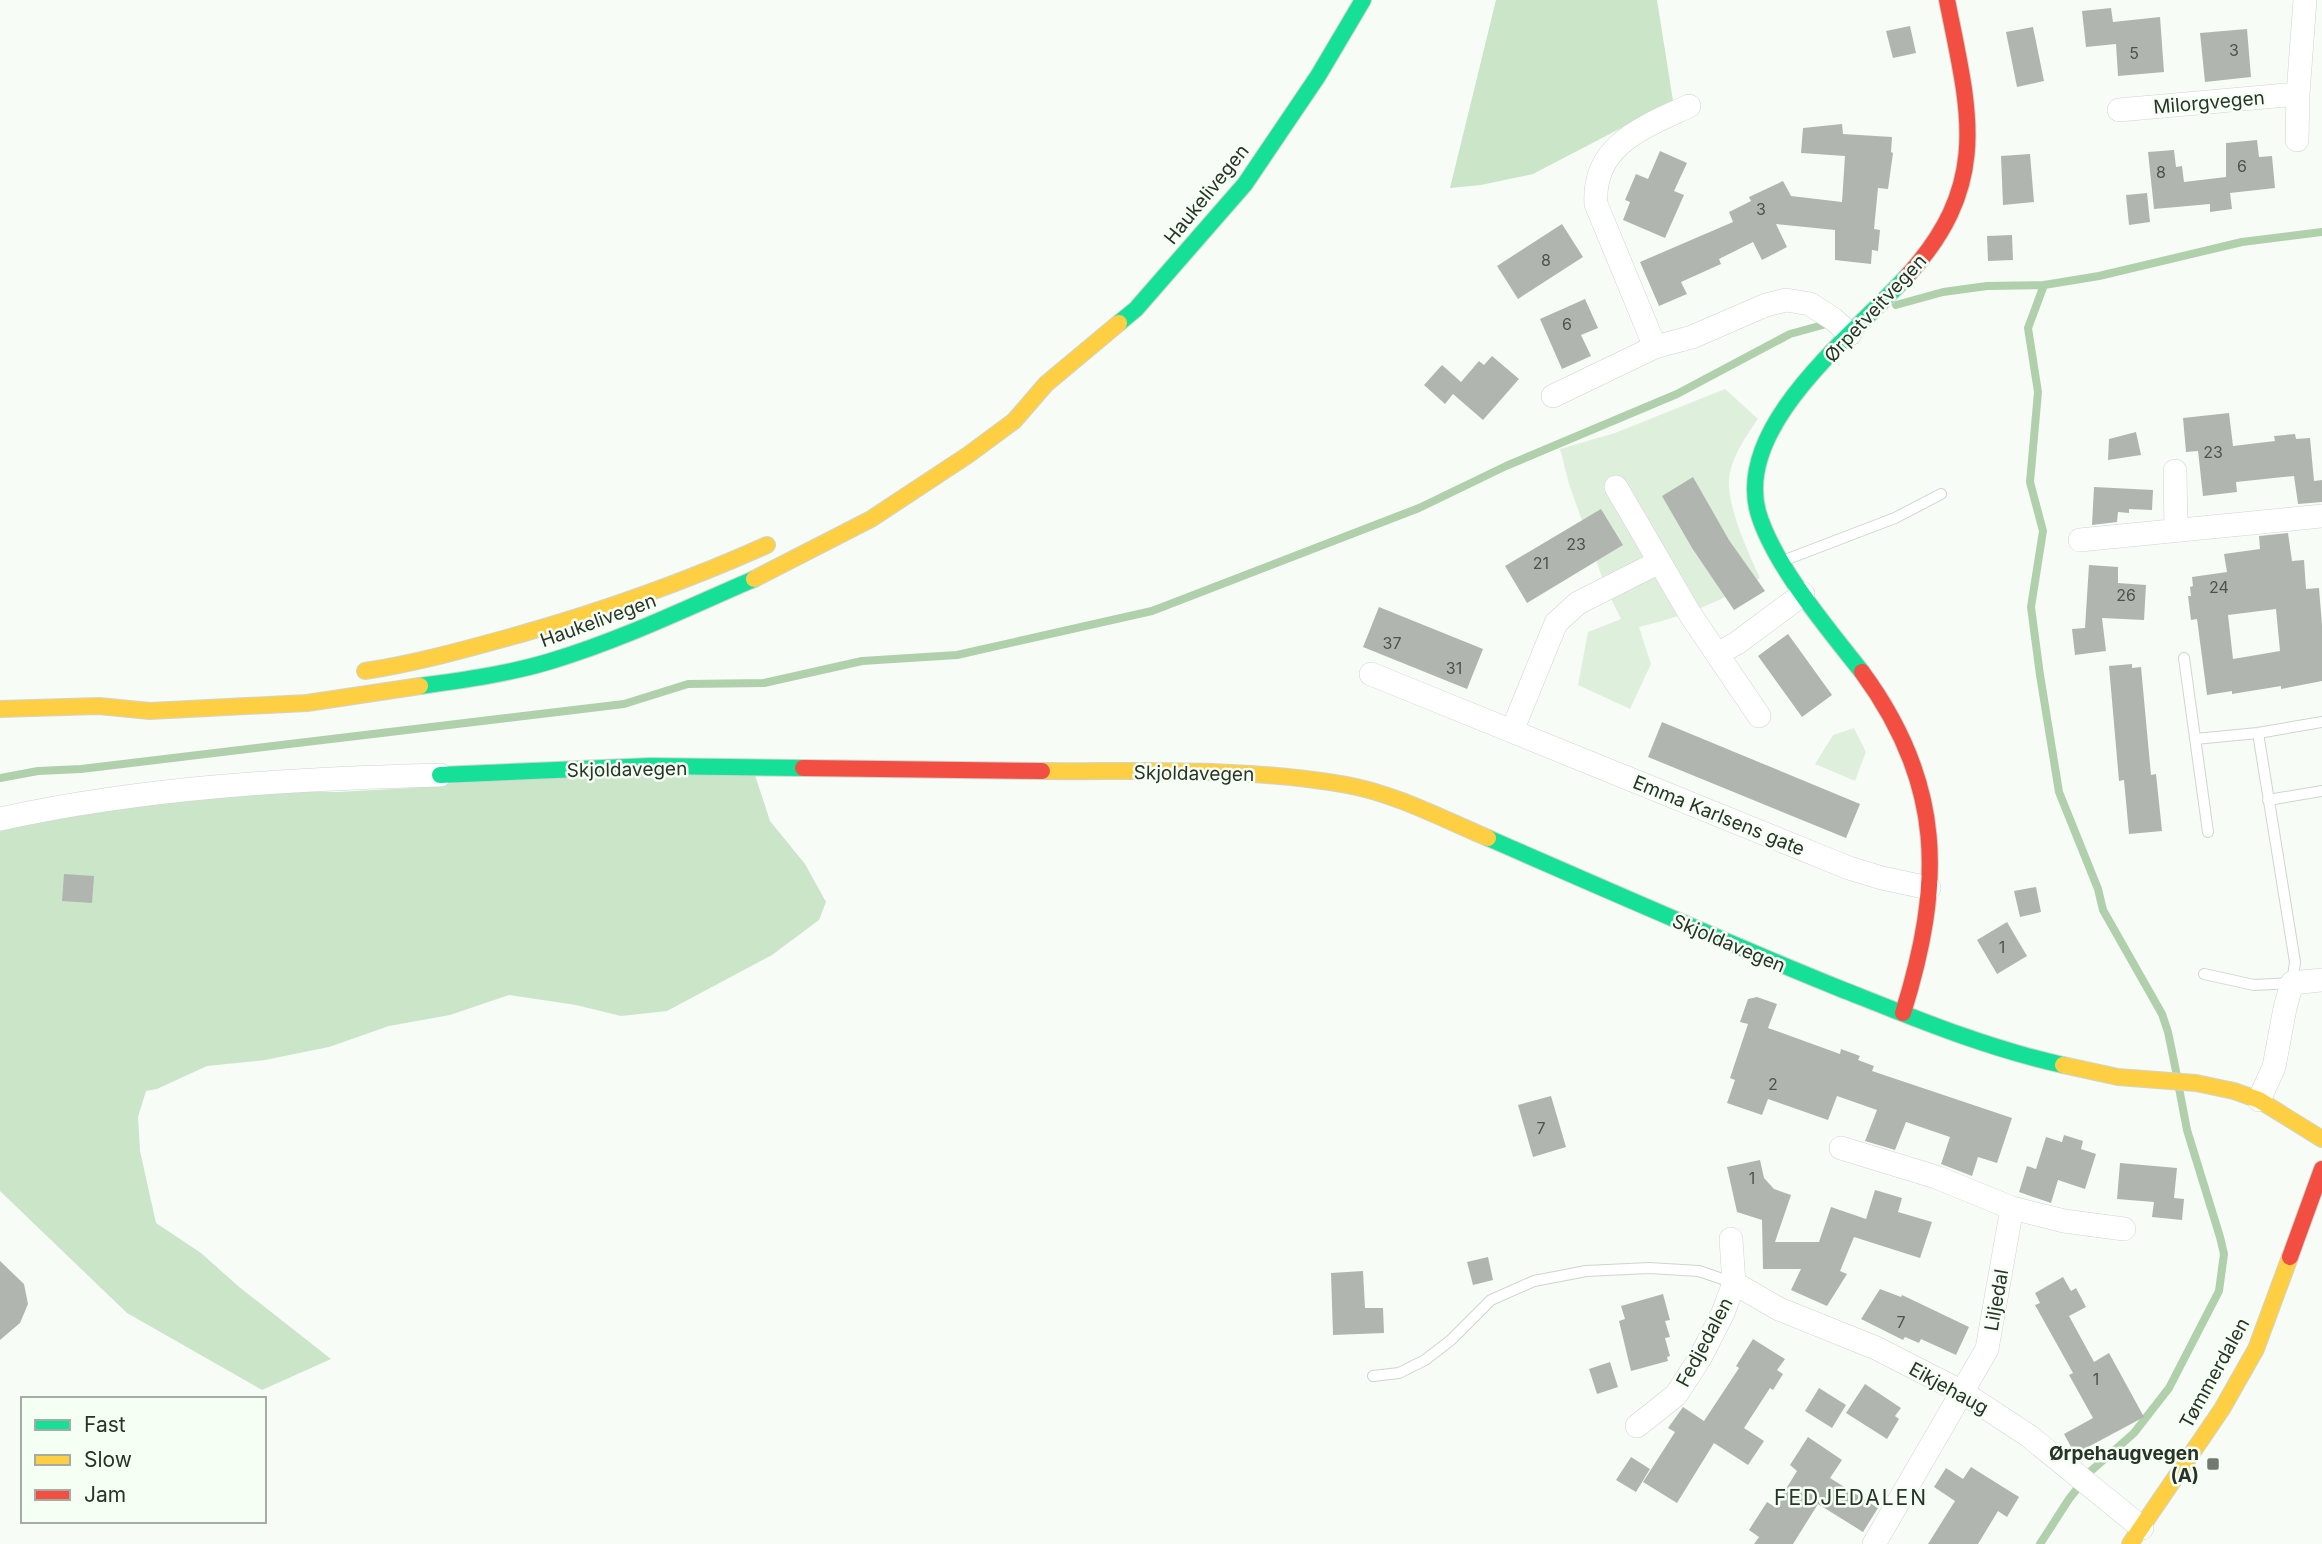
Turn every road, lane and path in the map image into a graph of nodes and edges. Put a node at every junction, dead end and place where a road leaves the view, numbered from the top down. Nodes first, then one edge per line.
1 (1363, 0) edge
2 (1947, 0) edge
3 (2305, 0) edge
4 (2298, 94) junction
5 (1689, 106) dead end
6 (2119, 110) dead end
7 (2297, 141) dead end
8 (1850, 334) junction
9 (1654, 347) junction
10 (1046, 384) junction
11 (1553, 396) dead end
12 (1001, 408) dead end
13 (2175, 471) dead end
14 (1616, 488) dead end
15 (1941, 494) dead end
16 (2322, 516) edge
17 (2176, 530) junction
18 (784, 537) dead end
19 (2080, 540) dead end
20 (1782, 561) junction
21 (1659, 562) junction
22 (1803, 594) junction
23 (1717, 654) junction
24 (2184, 658) dead end
25 (349, 673) dead end
26 (1371, 674) dead end
27 (145, 694) dead end
28 (99, 706) junction
29 (0, 709) edge
30 (1759, 716) dead end
31 (2322, 722) edge
32 (1512, 731) junction
33 (2258, 733) junction
34 (2195, 739) junction
35 (440, 775) joint
36 (2322, 790) edge
37 (2268, 800) junction
38 (0, 819) edge
39 (2208, 832) dead end
40 (1929, 888) junction
41 (2204, 974) dead end
42 (2322, 980) edge
43 (2292, 983) junction
44 (1903, 1013) junction
45 (2259, 1100) junction
46 (2322, 1139) edge
47 (1841, 1148) dead end
48 (2322, 1169) edge
49 (2012, 1208) junction
50 (2124, 1229) dead end
51 (1731, 1239) dead end
52 (1734, 1283) junction
53 (1373, 1377) dead end
54 (1962, 1392) junction
55 (1637, 1426) dead end
56 (2136, 1536) edge
57 (1874, 1544) edge

1 - 10 main road, Haukelivegen
2 - 8 main road, Ørpetveitvegen
3 - 4 street
4 - 6 street, Milorgvegen
4 - 7 street
5 - 9 street
8 - 9 street
8 - 20 main road, Ørpetveitvegen
9 - 11 street
10 - 12 main road, Haukelivegen
10 - 28 main road, Haukelivegen
13 - 17 street
14 - 21 street
15 - 20 lane
16 - 17 street
17 - 19 street
18 - 25 main road, Haukelivegen
20 - 22 main road, Ørpetveitvegen
21 - 23 street
21 - 32 street
22 - 23 street
22 - 40 main road, Ørpetveitvegen
23 - 30 street
24 - 34 lane
26 - 32 street, Emma Karlsens gate
27 - 28 main road, Haukelivegen
28 - 29 main road, Haukelivegen
31 - 33 lane
32 - 40 street, Emma Karlsens gate
33 - 34 lane
33 - 37 lane
34 - 39 lane
35 - 38 street, Skjoldavegen
35 - 44 main road, Skjoldavegen
36 - 37 lane
37 - 43 lane
40 - 44 main road, Ørpetveitvegen
41 - 43 lane
42 - 43 street
43 - 45 street
44 - 45 main road, Skjoldavegen
45 - 46 main road, Skjoldavegen
47 - 49 street
48 - 56 main road, Tømmerdalen
49 - 50 street
49 - 54 street, Liljedal
51 - 52 street, Fedjedalen
52 - 53 lane
52 - 54 street, Eikjehaug
52 - 55 street, Fedjedalen
54 - 56 street, Eikjehaug
54 - 57 street, Liljedal

